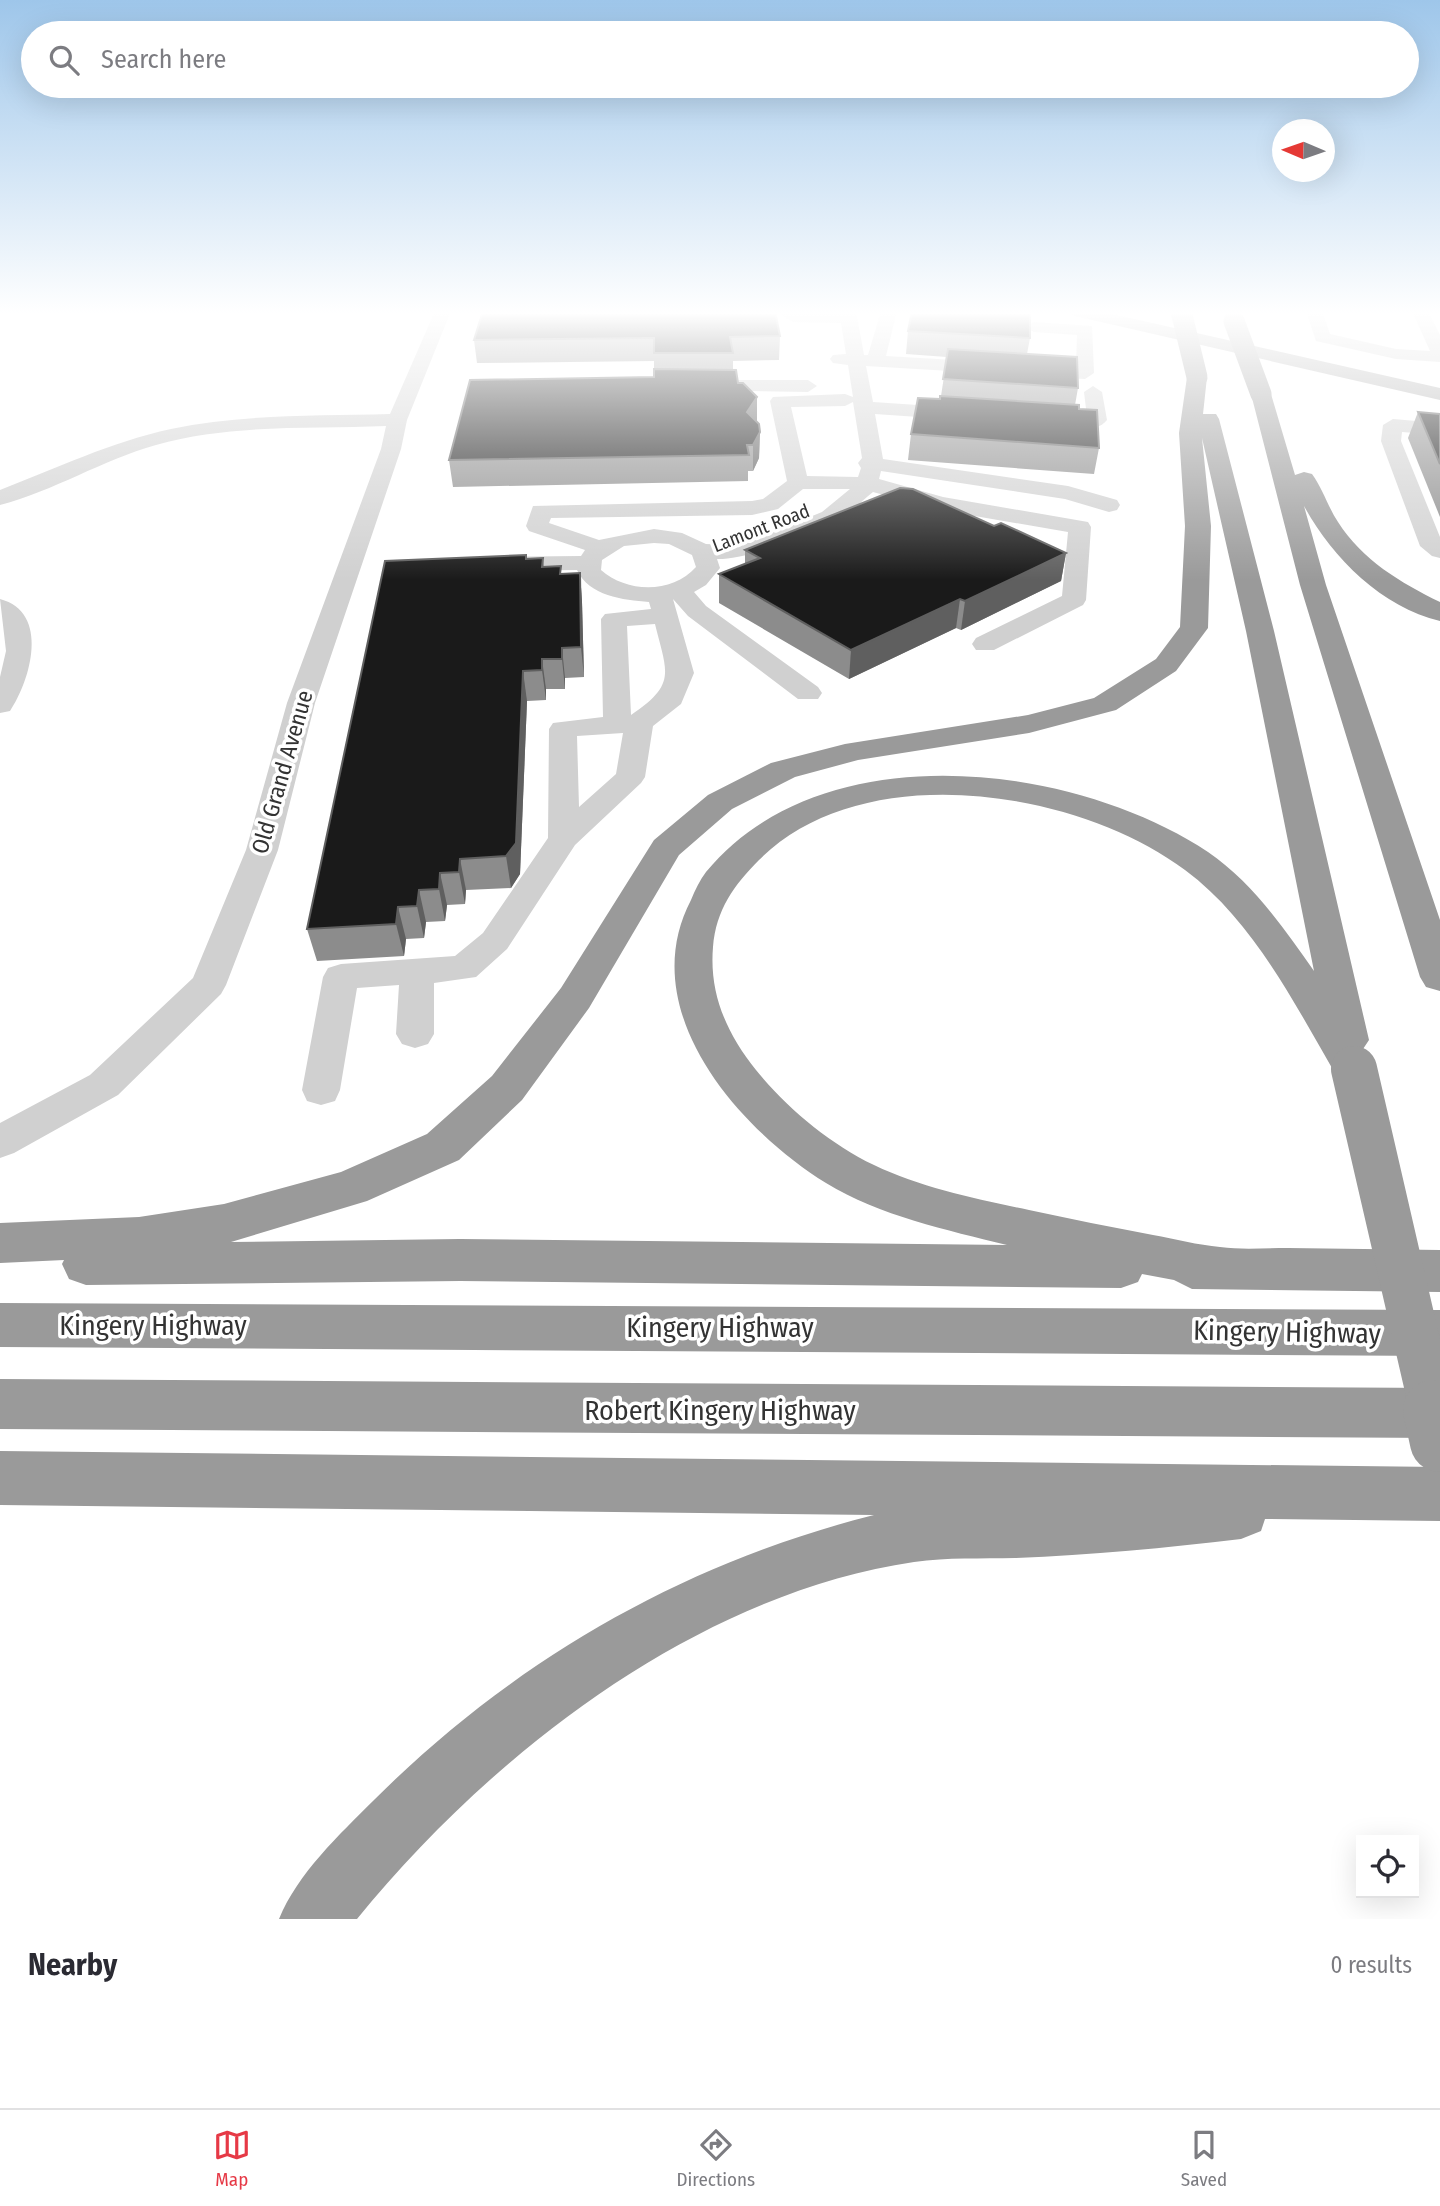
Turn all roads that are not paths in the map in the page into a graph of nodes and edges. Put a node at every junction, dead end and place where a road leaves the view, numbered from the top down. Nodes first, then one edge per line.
1 (405, 401) edge
2 (785, 401) edge
3 (854, 401) edge
4 (877, 401) edge
5 (914, 401) edge
6 (1094, 401) edge
7 (1194, 401) edge
8 (1203, 401) edge
9 (1263, 401) edge
10 (1265, 401) edge
11 (912, 410) junction
12 (980, 415) edge
13 (397, 420) junction
14 (1045, 422) edge
15 (1440, 429) edge
16 (860, 474) junction
17 (798, 483) junction
18 (758, 485) dead end
19 (664, 488) dead end
20 (0, 498) edge
21 (940, 503) junction
22 (1109, 505) dead end
23 (541, 511) junction
24 (988, 533) edge
25 (702, 551) junction
26 (1440, 551) edge
27 (594, 556) junction
28 (1051, 559) edge
29 (471, 564) edge
30 (1077, 569) junction
31 (668, 599) junction
32 (0, 607) edge
33 (1440, 612) edge
34 (985, 643) dead end
35 (808, 693) dead end
36 (0, 705) edge
37 (628, 724) junction
38 (564, 838) junction
39 (417, 972) junction
40 (1440, 977) edge
41 (415, 1034) dead end
42 (1354, 1069) junction
43 (321, 1090) dead end
44 (0, 1142) edge
45 (0, 1243) edge
46 (0, 1265) edge
47 (1218, 1268) junction
48 (1440, 1271) edge
49 (0, 1325) edge
50 (1440, 1334) edge
51 (0, 1404) edge
52 (1440, 1413) edge
53 (1440, 1442) edge
54 (0, 1478) edge
55 (1440, 1494) edge
56 (1357, 1495) junction
57 (313, 1919) edge

1 - 13 street, Old Grand Avenue
2 - 17 street
3 - 16 street
4 - 11 street
5 - 11 street
6 - 14 street
7 - 45 highway
8 - 42 highway
9 - 40 highway
10 - 33 highway
11 - 12 street
13 - 20 street
13 - 44 street, Old Grand Avenue
15 - 26 street
16 - 17 street
16 - 21 street
16 - 22 street
16 - 25 street, Lamont Road
17 - 18 street
17 - 23 street
19 - 23 street
21 - 24 street
21 - 30 street
23 - 27 street
25 - 27 street, Lamont Road
25 - 31 street, Lamont Road
27 - 29 street, Lamont Road
27 - 31 street
28 - 30 street
30 - 34 street
31 - 35 street
31 - 37 street
31 - 37 street
32 - 36 street
37 - 38 street
37 - 38 street
38 - 39 street
39 - 41 street
39 - 43 street
42 - 47 highway
42 - 53 highway, bridge
46 - 47 highway
47 - 48 highway
49 - 50 highway, Kingery Highway
51 - 52 highway, Robert Kingery Highway
54 - 56 highway
55 - 56 highway
56 - 57 highway

